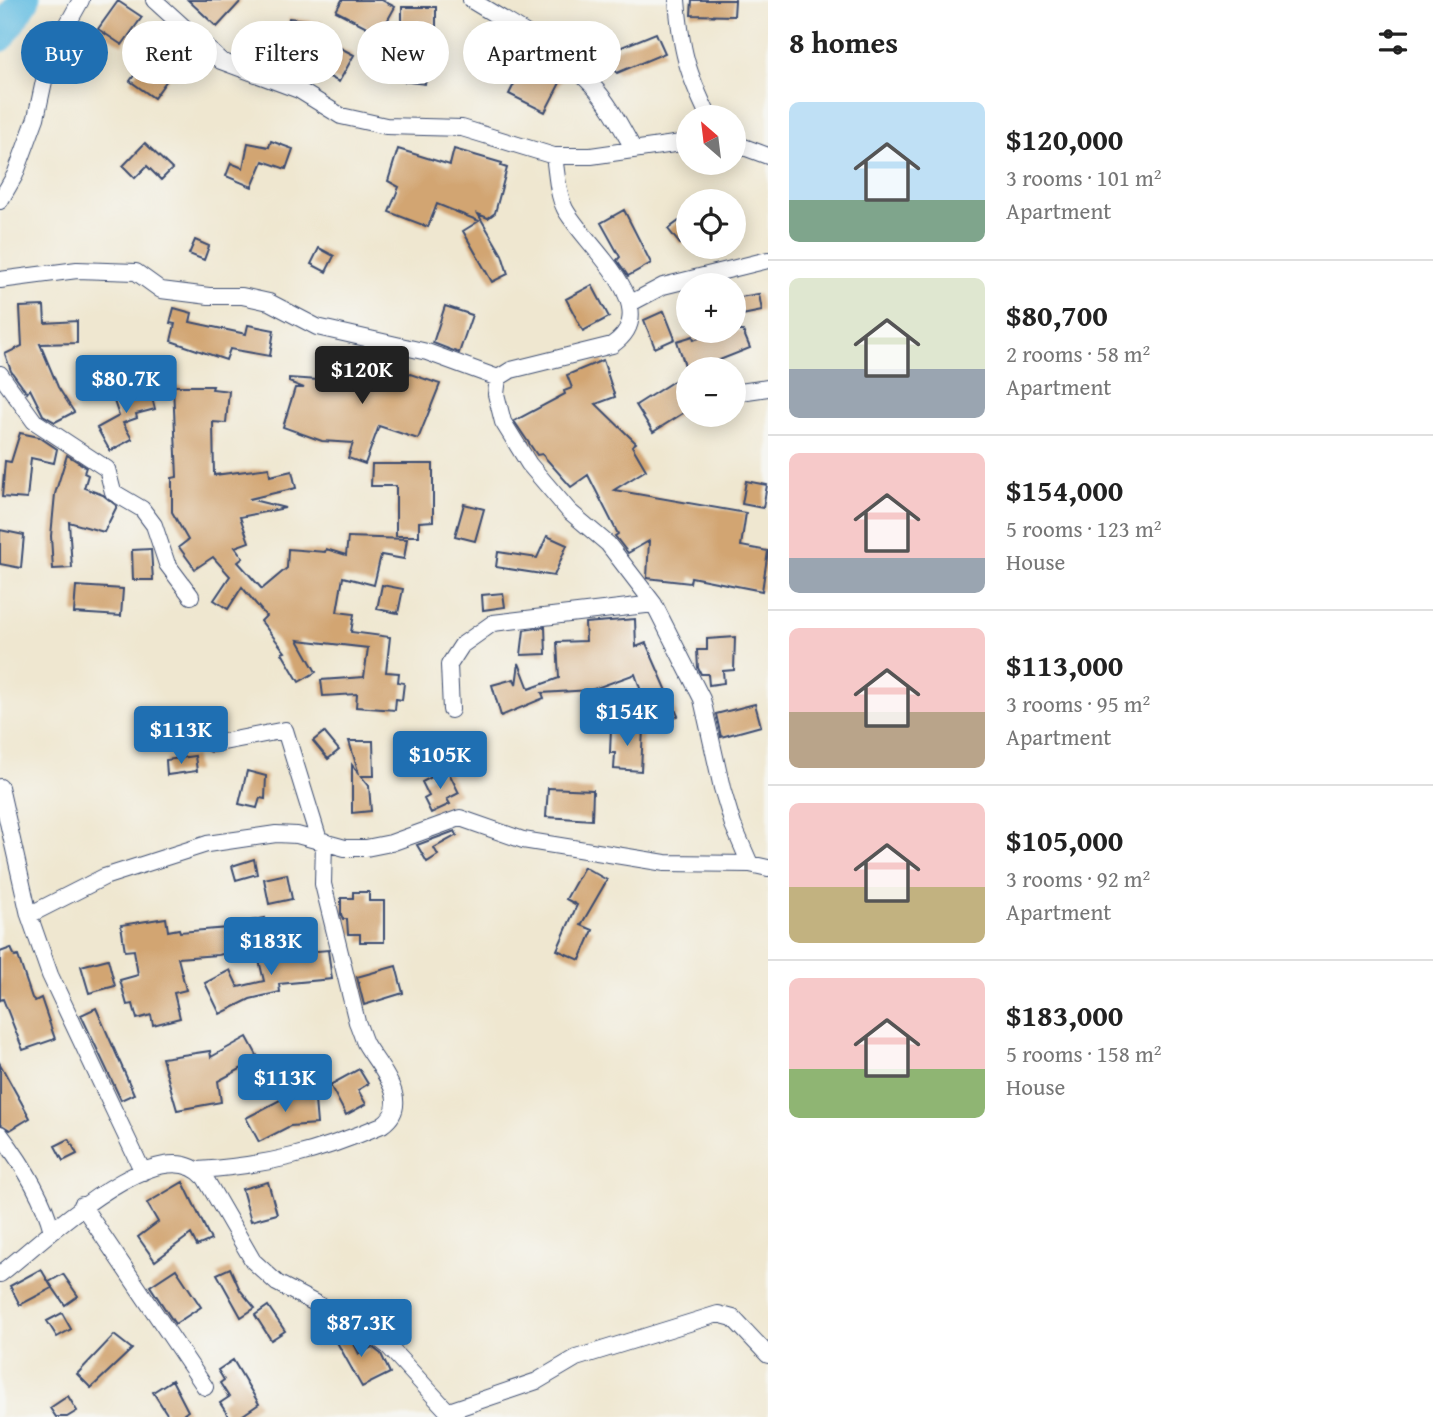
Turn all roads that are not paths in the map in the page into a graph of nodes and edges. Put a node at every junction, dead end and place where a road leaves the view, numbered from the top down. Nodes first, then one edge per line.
1 (81, 0) edge
2 (154, 0) edge
3 (471, 0) edge
4 (677, 0) edge
5 (703, 105) edge
6 (676, 144) edge
7 (746, 148) edge
8 (634, 150) junction
9 (554, 156) junction
10 (768, 156) edge
11 (0, 201) edge
12 (768, 260) edge
13 (0, 279) edge
14 (631, 303) junction
15 (0, 374) edge
16 (498, 378) junction
17 (768, 388) edge
18 (746, 391) edge
19 (191, 596) dead end
20 (654, 604) junction
21 (452, 710) dead end
22 (213, 744) dead end
23 (0, 787) edge
24 (322, 841) junction
25 (750, 864) junction
26 (768, 868) edge
27 (29, 915) junction
28 (0, 1133) edge
29 (198, 1170) junction
30 (143, 1172) junction
31 (82, 1205) junction
32 (52, 1231) junction
33 (0, 1274) edge
34 (768, 1355) edge
35 (205, 1387) dead end
36 (451, 1414) edge

1 - 11 street
2 - 9 street
3 - 8 street
4 - 5 street
6 - 8 street
7 - 10 street
8 - 9 street
9 - 14 street
12 - 14 street
13 - 16 street
14 - 16 street
15 - 19 street
16 - 20 street
17 - 18 street
20 - 21 street
20 - 25 street
22 - 24 street
23 - 27 street
24 - 25 street
24 - 27 street
24 - 29 street
25 - 26 street
27 - 30 street
28 - 32 street
29 - 30 street
29 - 36 street
30 - 31 street
31 - 32 street
31 - 35 street
32 - 33 street
34 - 36 street

